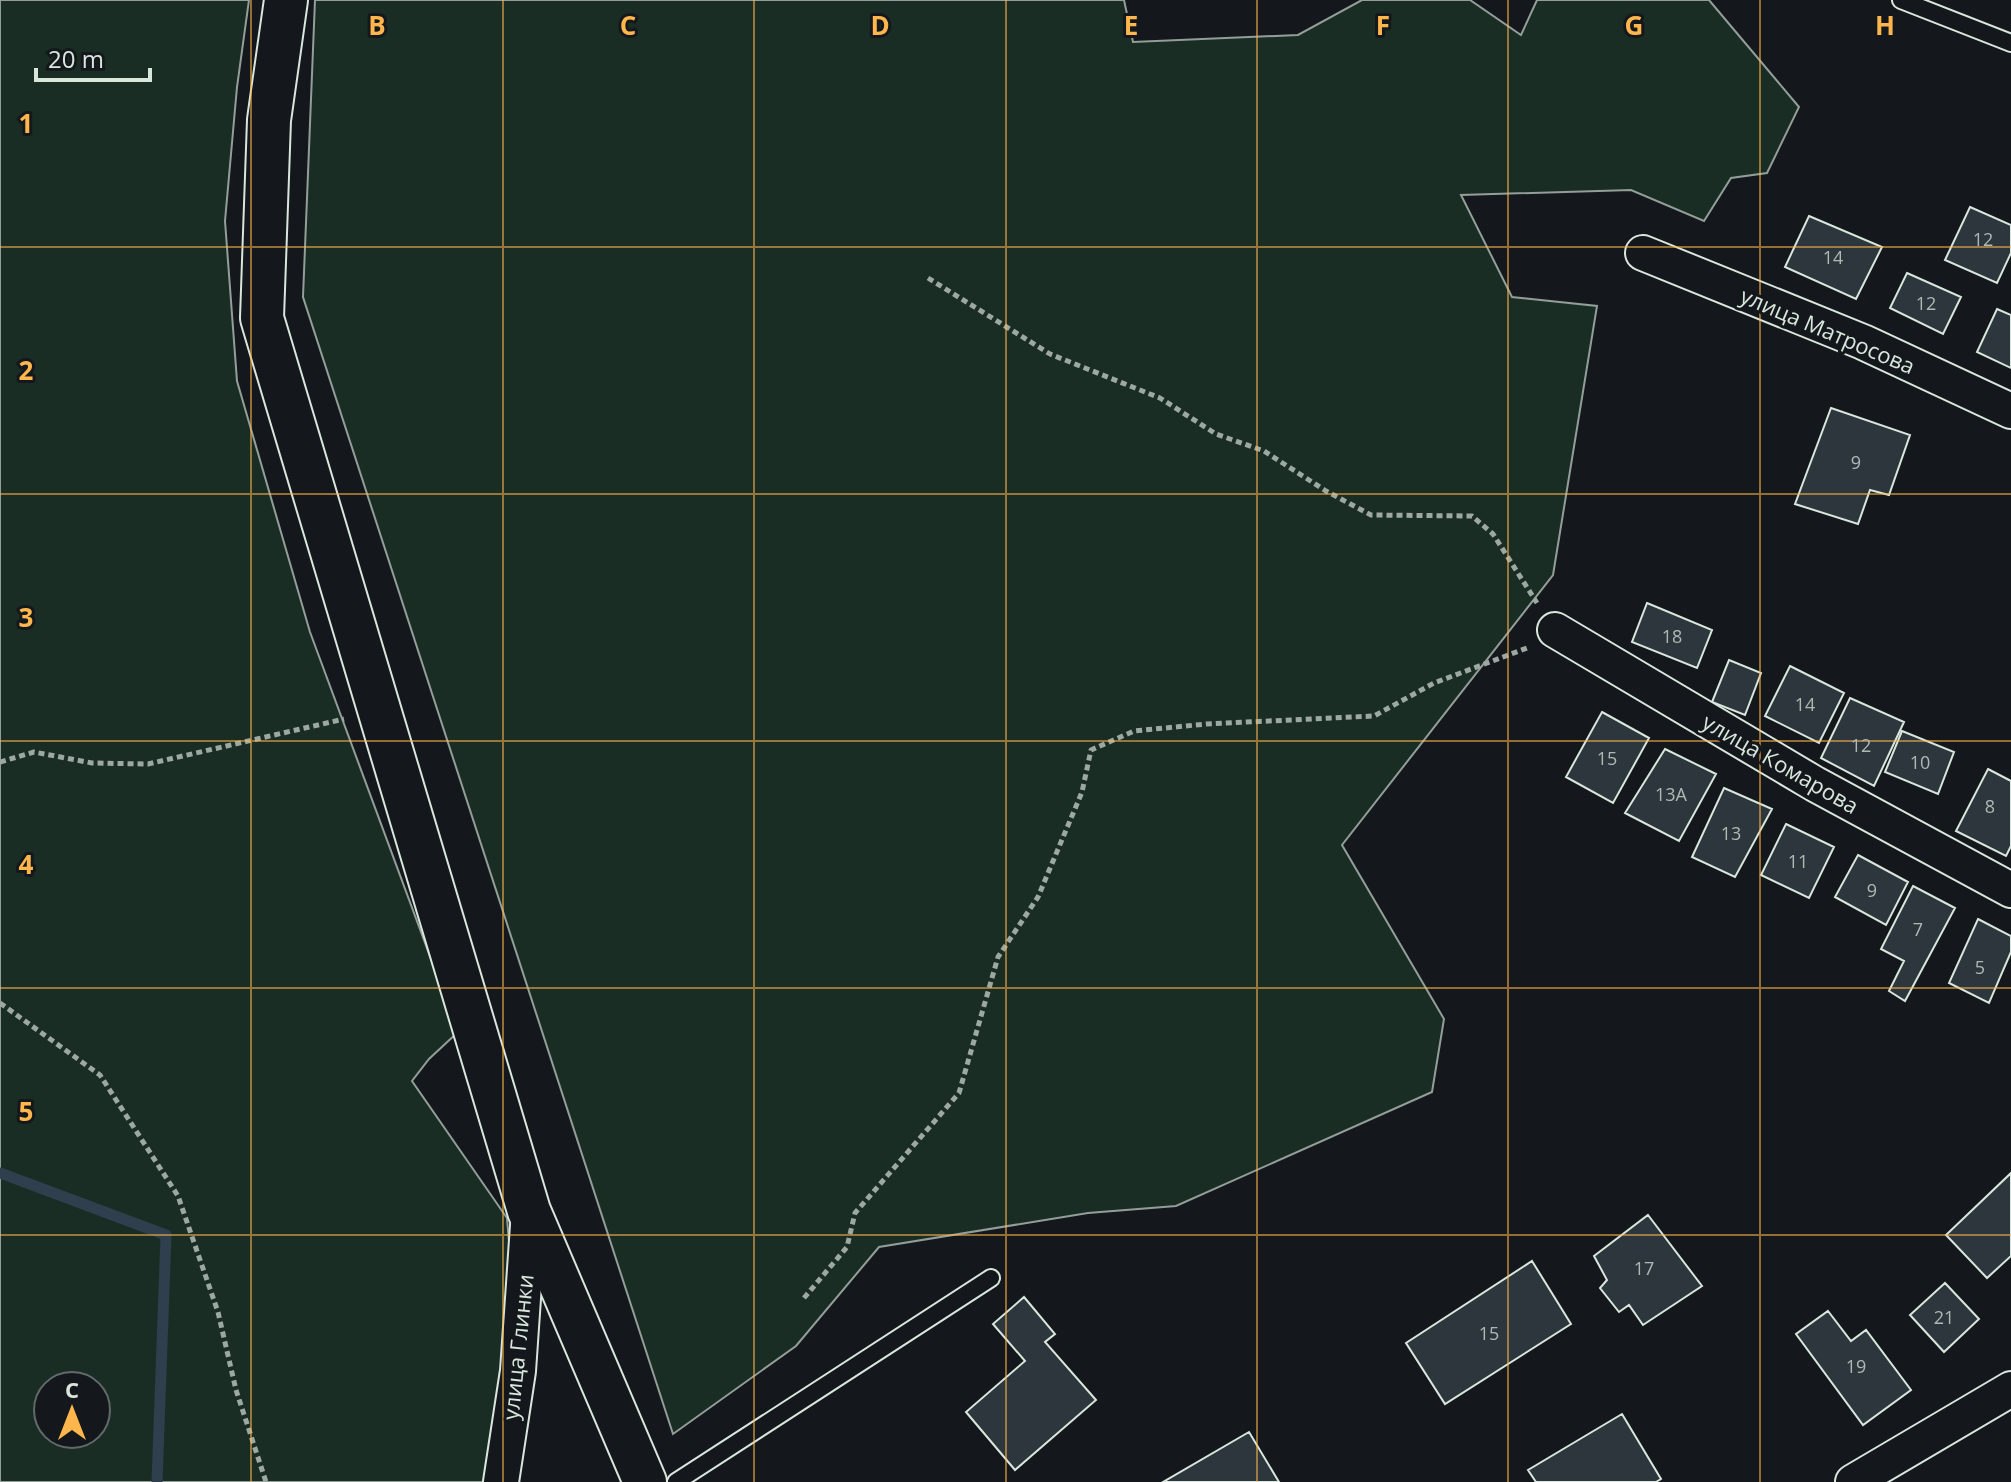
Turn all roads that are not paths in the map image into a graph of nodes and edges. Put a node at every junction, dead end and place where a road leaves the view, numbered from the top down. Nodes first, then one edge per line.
1 (286, 0) edge
2 (1901, 0) edge
3 (2011, 43) edge
4 (1643, 253) dead end
5 (2011, 411) edge
6 (1555, 630) road end
7 (2011, 890) edge
8 (529, 1211) junction
9 (991, 1278) dead end
10 (2011, 1389) edge
11 (501, 1482) edge
12 (645, 1482) edge
13 (676, 1482) edge
14 (1853, 1482) edge

1 - 8 street
2 - 3 lane
4 - 5 street, улица Матросова
6 - 7 street, улица Комарова
8 - 11 street, улица Глинки
8 - 12 street
9 - 13 lane
10 - 14 street

